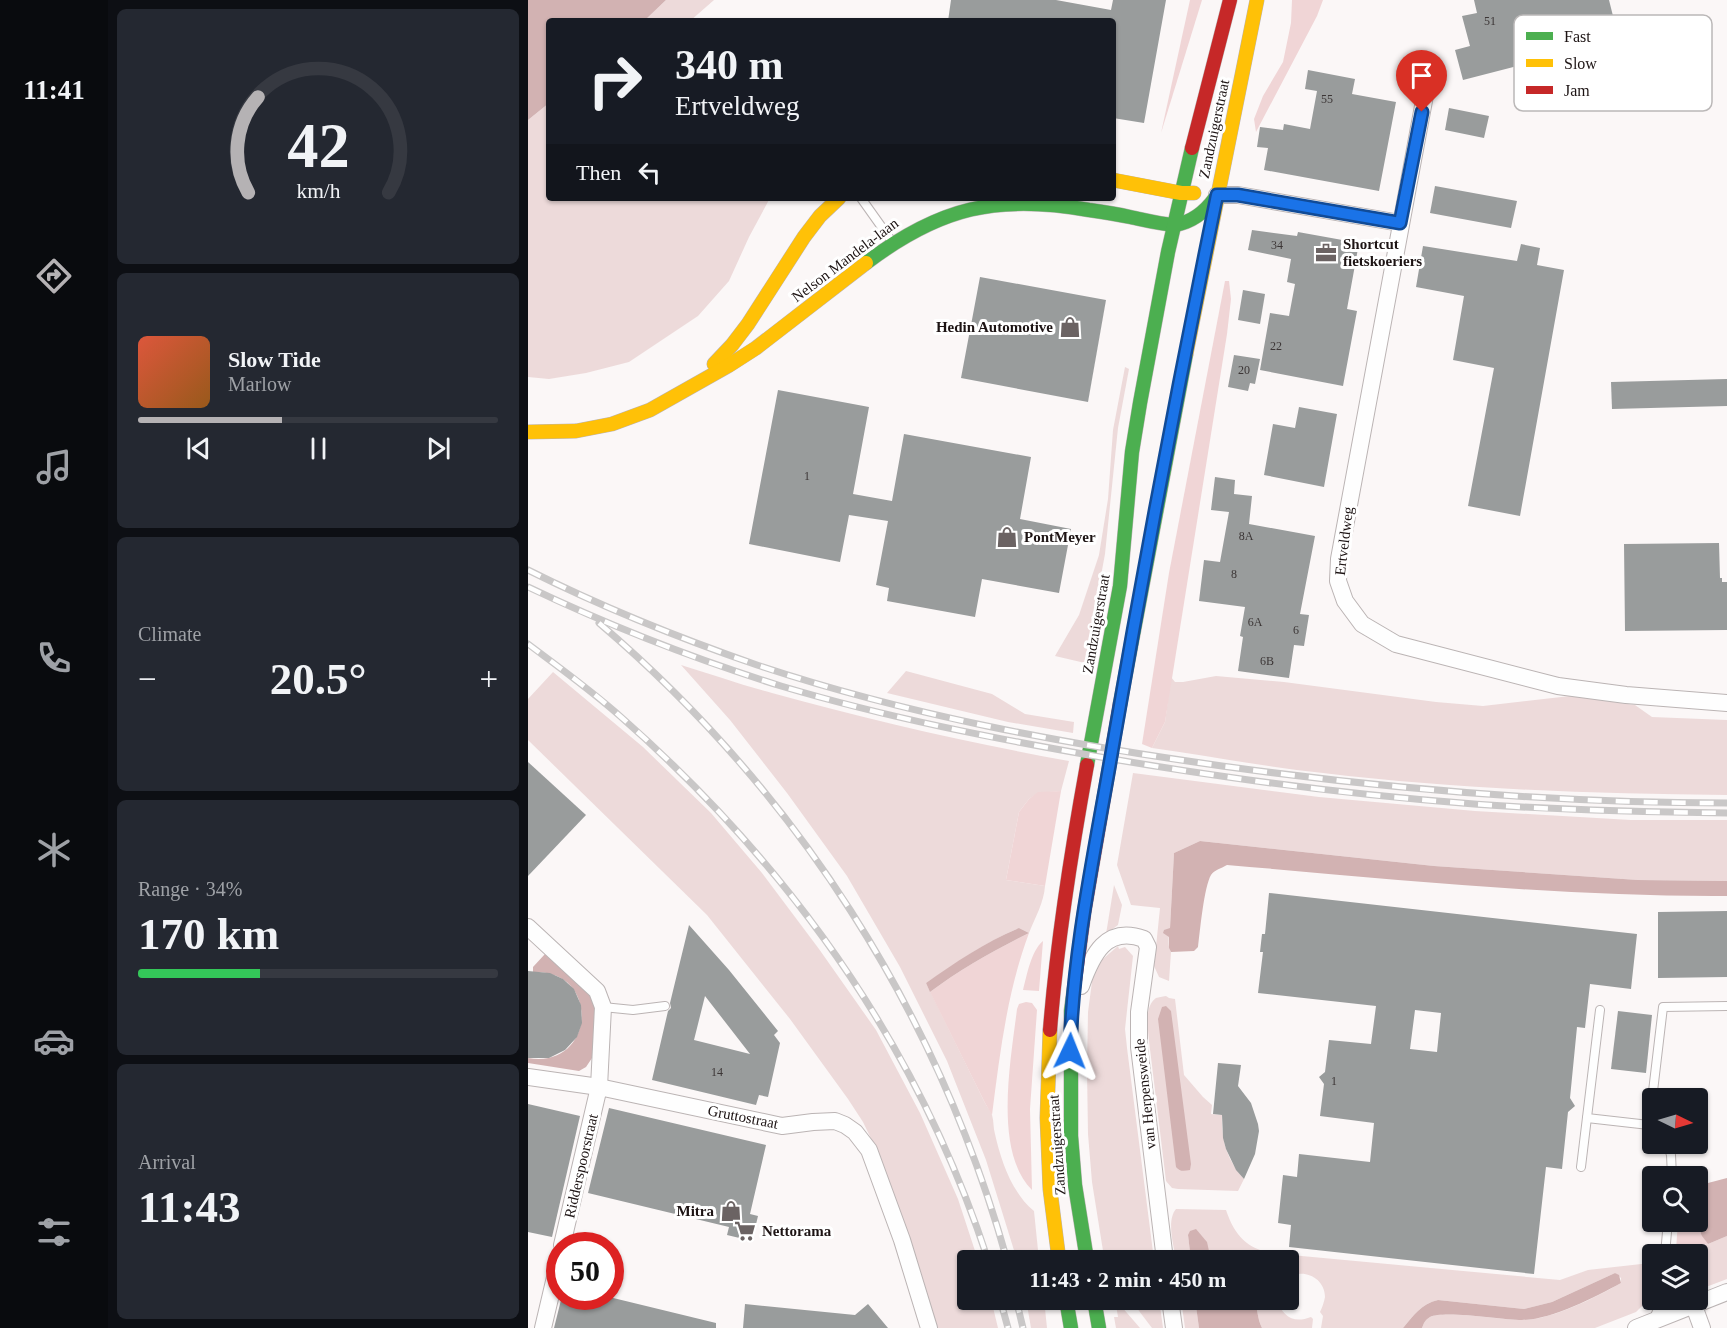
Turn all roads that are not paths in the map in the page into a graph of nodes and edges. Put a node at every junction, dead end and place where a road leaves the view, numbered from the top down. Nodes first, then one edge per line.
1 (1230, 0) edge
2 (1257, 0) edge
3 (1426, 90) dead end
4 (1116, 181) edge
5 (1181, 193) junction
6 (1217, 195) junction
7 (835, 201) edge
8 (863, 201) edge
9 (1400, 223) junction
10 (1174, 225) junction
11 (893, 243) junction
12 (681, 393) junction
13 (528, 432) edge
14 (1727, 703) edge
15 (528, 927) edge
16 (665, 1006) dead end
17 (1727, 1006) edge
18 (603, 1007) junction
19 (1600, 1010) dead end
20 (1071, 1011) junction
21 (528, 1077) edge
22 (599, 1087) junction
23 (1655, 1088) edge
24 (1587, 1118) junction
25 (1642, 1125) edge
26 (1581, 1167) dead end
27 (565, 1232) edge
28 (1058, 1250) edge
29 (1085, 1250) edge
30 (1164, 1250) edge
31 (1727, 1292) edge
32 (1708, 1300) edge
33 (547, 1310) edge
34 (1068, 1310) edge
35 (1096, 1310) edge
36 (1172, 1310) edge
37 (1658, 1310) edge
38 (1683, 1310) edge
39 (1695, 1310) edge
40 (1653, 1321) junction
41 (543, 1328) edge
42 (929, 1328) edge
43 (1071, 1328) edge
44 (1099, 1328) edge
45 (1174, 1328) edge
46 (1636, 1328) edge
47 (1702, 1328) edge

1 - 5 main road, Zandzuigerstraat
2 - 6 main road, Zandzuigerstraat
3 - 9 street, Ertveldweg
4 - 5 main road
5 - 6 main road
5 - 10 main road, Zandzuigerstraat
6 - 9 street
6 - 10 main road
6 - 20 main road, Zandzuigerstraat
7 - 12 main road, Nelson Mandela-laan
8 - 11 lane
9 - 14 street, Ertveldweg
10 - 11 main road, Nelson Mandela-laan
10 - 28 main road, Zandzuigerstraat
11 - 12 main road, Nelson Mandela-laan
12 - 13 main road, Nelson Mandela-laan
15 - 18 street
16 - 18 lane
17 - 23 lane
18 - 22 street, Ridderspoorstraat
19 - 24 lane
20 - 29 main road, Zandzuigerstraat
20 - 30 street, van Herpensweide
21 - 22 street, Gruttostraat
22 - 27 street, Ridderspoorstraat
22 - 42 street, Gruttostraat
24 - 25 lane
24 - 26 lane
31 - 32 street
33 - 41 street
34 - 43 main road
35 - 44 main road
36 - 45 street
37 - 40 lane
38 - 40 street
39 - 47 street
40 - 46 street

